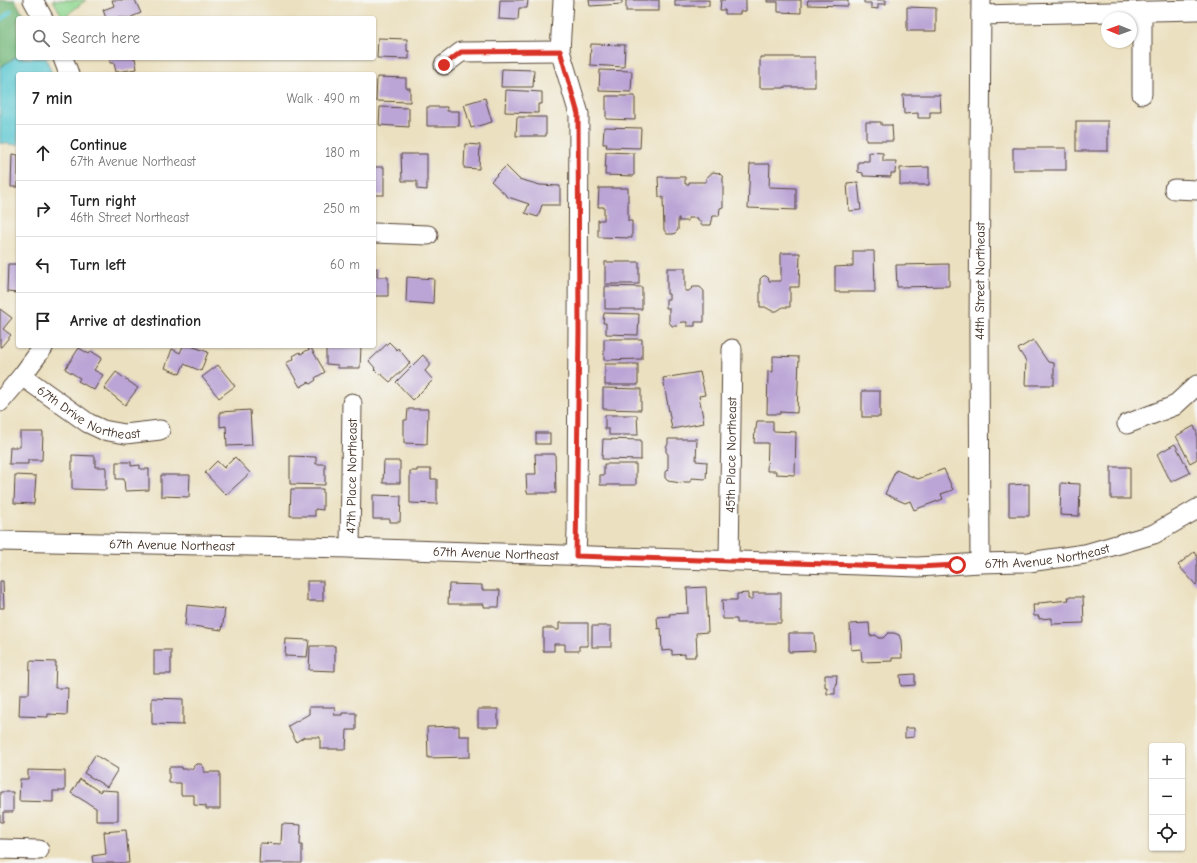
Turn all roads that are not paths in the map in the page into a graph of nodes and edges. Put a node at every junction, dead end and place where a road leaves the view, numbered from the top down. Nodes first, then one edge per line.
1 (32, 0) edge
2 (563, 0) edge
3 (981, 8) edge
4 (1197, 10) edge
5 (1142, 11) junction
6 (42, 16) edge
7 (560, 51) junction
8 (65, 60) edge
9 (444, 65) dead end
10 (68, 72) edge
11 (1142, 94) dead end
12 (1174, 189) dead end
13 (1197, 190) edge
14 (376, 233) edge
15 (428, 235) dead end
16 (43, 348) edge
17 (732, 349) dead end
18 (22, 376) junction
19 (1197, 385) edge
20 (0, 402) edge
21 (352, 403) dead end
22 (1127, 424) dead end
23 (160, 430) dead end
24 (1197, 509) edge
25 (0, 541) edge
26 (350, 548) junction
27 (576, 556) junction
28 (729, 561) junction
29 (980, 563) junction
30 (0, 849) edge
31 (39, 850) dead end

1 - 6 street
2 - 7 street
3 - 5 street
3 - 29 street, 44th Street Northeast
4 - 5 street
5 - 11 street
7 - 9 street
7 - 27 street
8 - 10 street
12 - 13 street
14 - 15 street
16 - 18 street
17 - 28 street, 45th Place Northeast
18 - 20 street
18 - 23 street, 67th Drive Northeast
19 - 22 street
21 - 26 street, 47th Place Northeast
24 - 29 street, 67th Avenue Northeast
25 - 26 street, 67th Avenue Northeast
26 - 27 street, 67th Avenue Northeast
27 - 28 street, 67th Avenue Northeast
28 - 29 street, 67th Avenue Northeast
30 - 31 street

